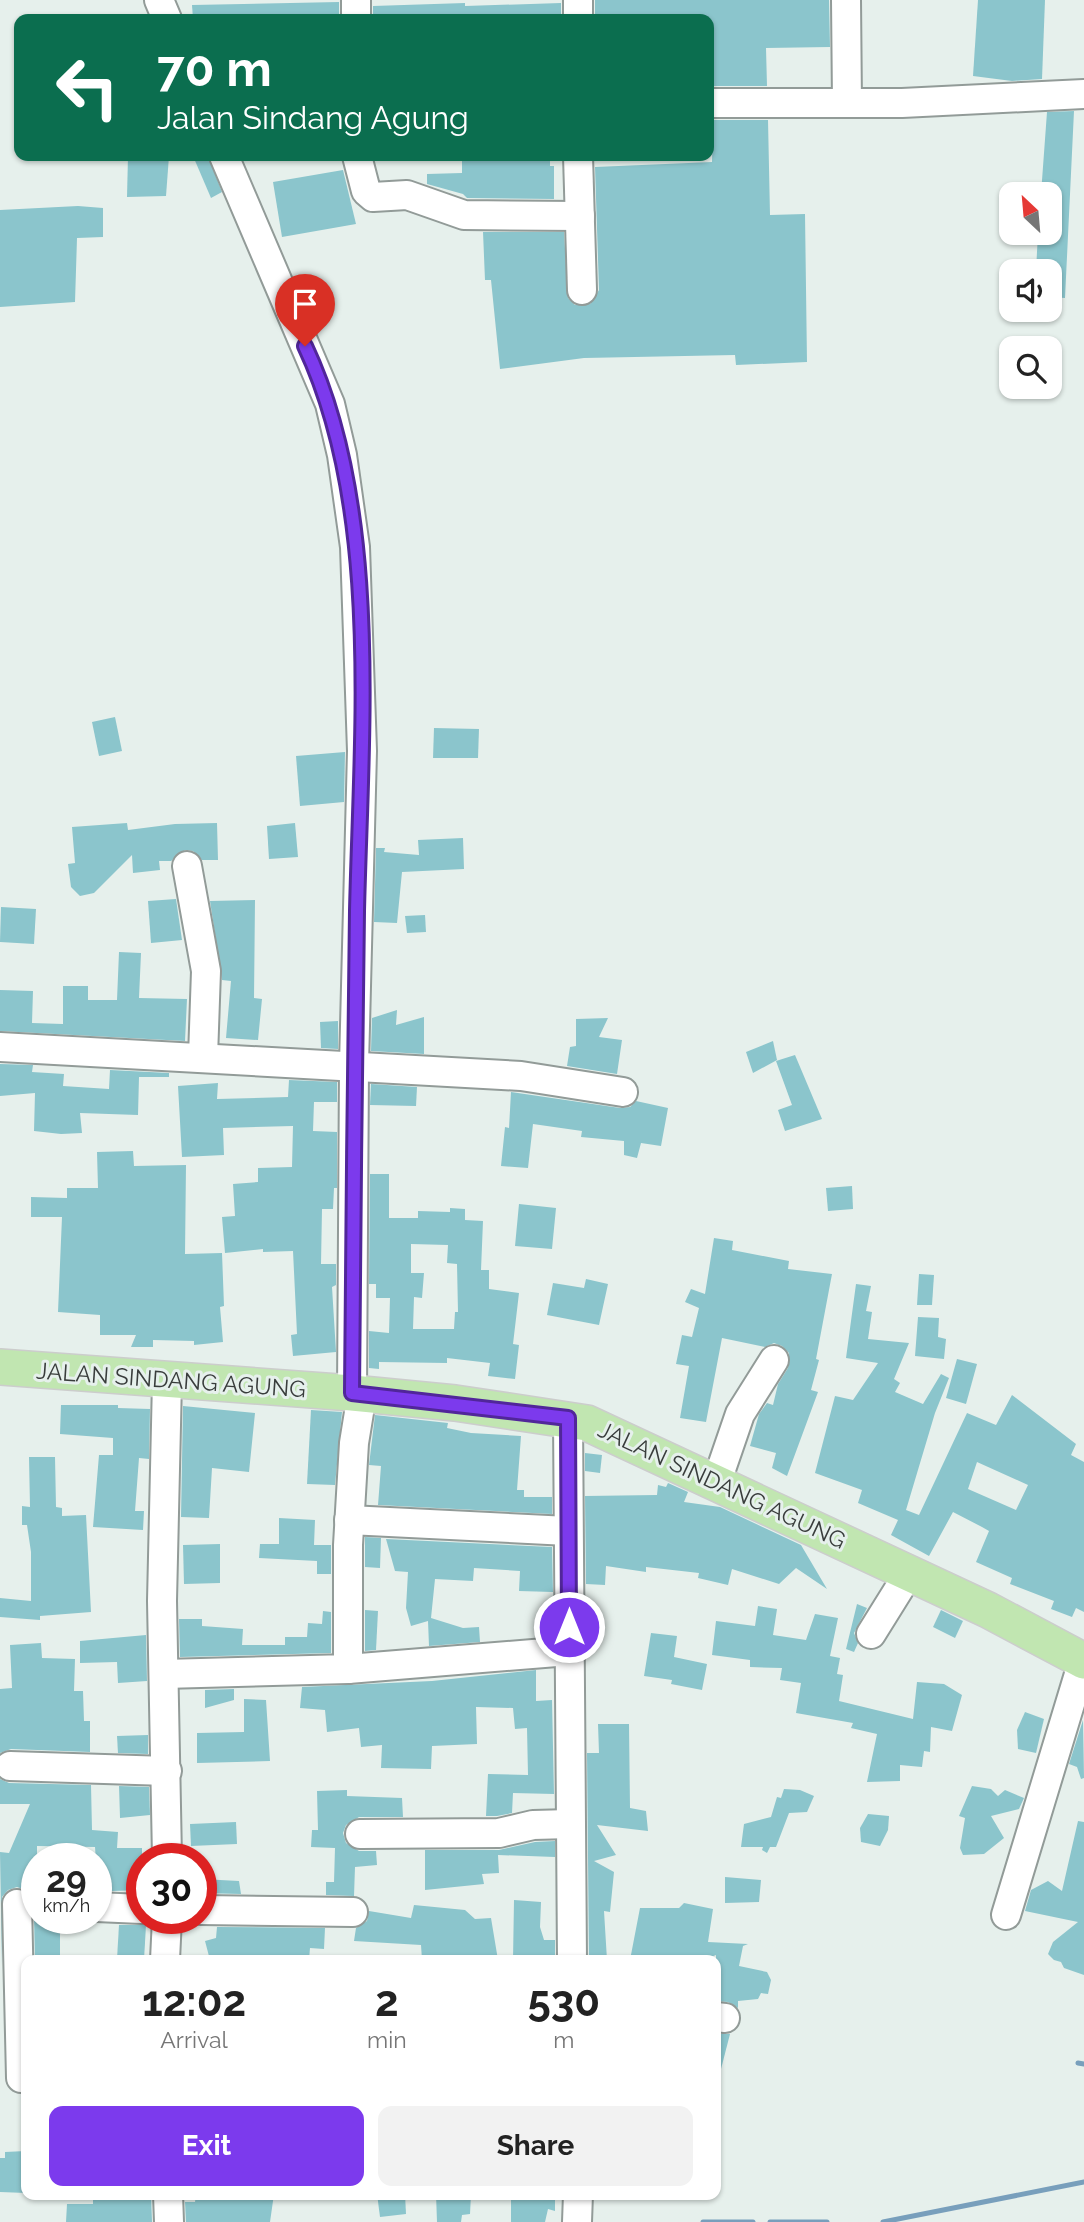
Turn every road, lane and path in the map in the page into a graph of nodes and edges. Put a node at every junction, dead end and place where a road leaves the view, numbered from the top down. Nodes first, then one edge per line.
1 (846, 0) edge
2 (1084, 94) edge
3 (714, 103) edge
4 (847, 103) junction
5 (226, 161) edge
6 (358, 161) edge
7 (578, 161) edge
8 (580, 216) junction
9 (582, 290) dead end
10 (187, 866) dead end
11 (0, 1047) edge
12 (203, 1057) junction
13 (355, 1065) junction
14 (623, 1092) dead end
15 (774, 1360) dead end
16 (0, 1367) edge
17 (167, 1381) junction
18 (357, 1394) junction
19 (568, 1418) junction
20 (717, 1481) junction
21 (349, 1520) junction
22 (568, 1531) junction
23 (909, 1573) junction
24 (871, 1634) dead end
25 (569, 1651) junction
26 (1084, 1661) edge
27 (348, 1669) junction
28 (164, 1674) junction
29 (10, 1766) dead end
30 (167, 1771) junction
31 (569, 1825) junction
32 (360, 1834) dead end
33 (167, 1843) edge
34 (18, 1904) edge
35 (217, 1910) edge
36 (353, 1912) dead end
37 (1006, 1915) dead end
38 (166, 1934) edge
39 (165, 1955) edge
40 (572, 1955) edge
41 (21, 2078) dead end
42 (168, 2200) edge
43 (578, 2200) edge
44 (169, 2222) edge
45 (577, 2222) edge

1 - 4 street
2 - 4 street
3 - 4 street
5 - 13 street
6 - 8 street
7 - 8 street
8 - 9 street
10 - 12 street
11 - 12 street
12 - 13 street
13 - 14 street
13 - 18 street
15 - 20 street
16 - 17 main road, JALAN SINDANG AGUNG
17 - 18 main road, JALAN SINDANG AGUNG
17 - 28 street
18 - 19 main road, JALAN SINDANG AGUNG
18 - 21 street
19 - 20 main road, JALAN SINDANG AGUNG
19 - 22 street
20 - 23 main road, JALAN SINDANG AGUNG
21 - 22 street
21 - 27 street
22 - 25 street
23 - 24 street
23 - 26 main road, JALAN SINDANG AGUNG
25 - 27 street
25 - 31 street
26 - 37 street
27 - 28 street
28 - 30 street
29 - 30 street
30 - 33 street
31 - 32 street
31 - 40 street
34 - 41 street
35 - 36 street
38 - 39 street
42 - 44 street
43 - 45 street

